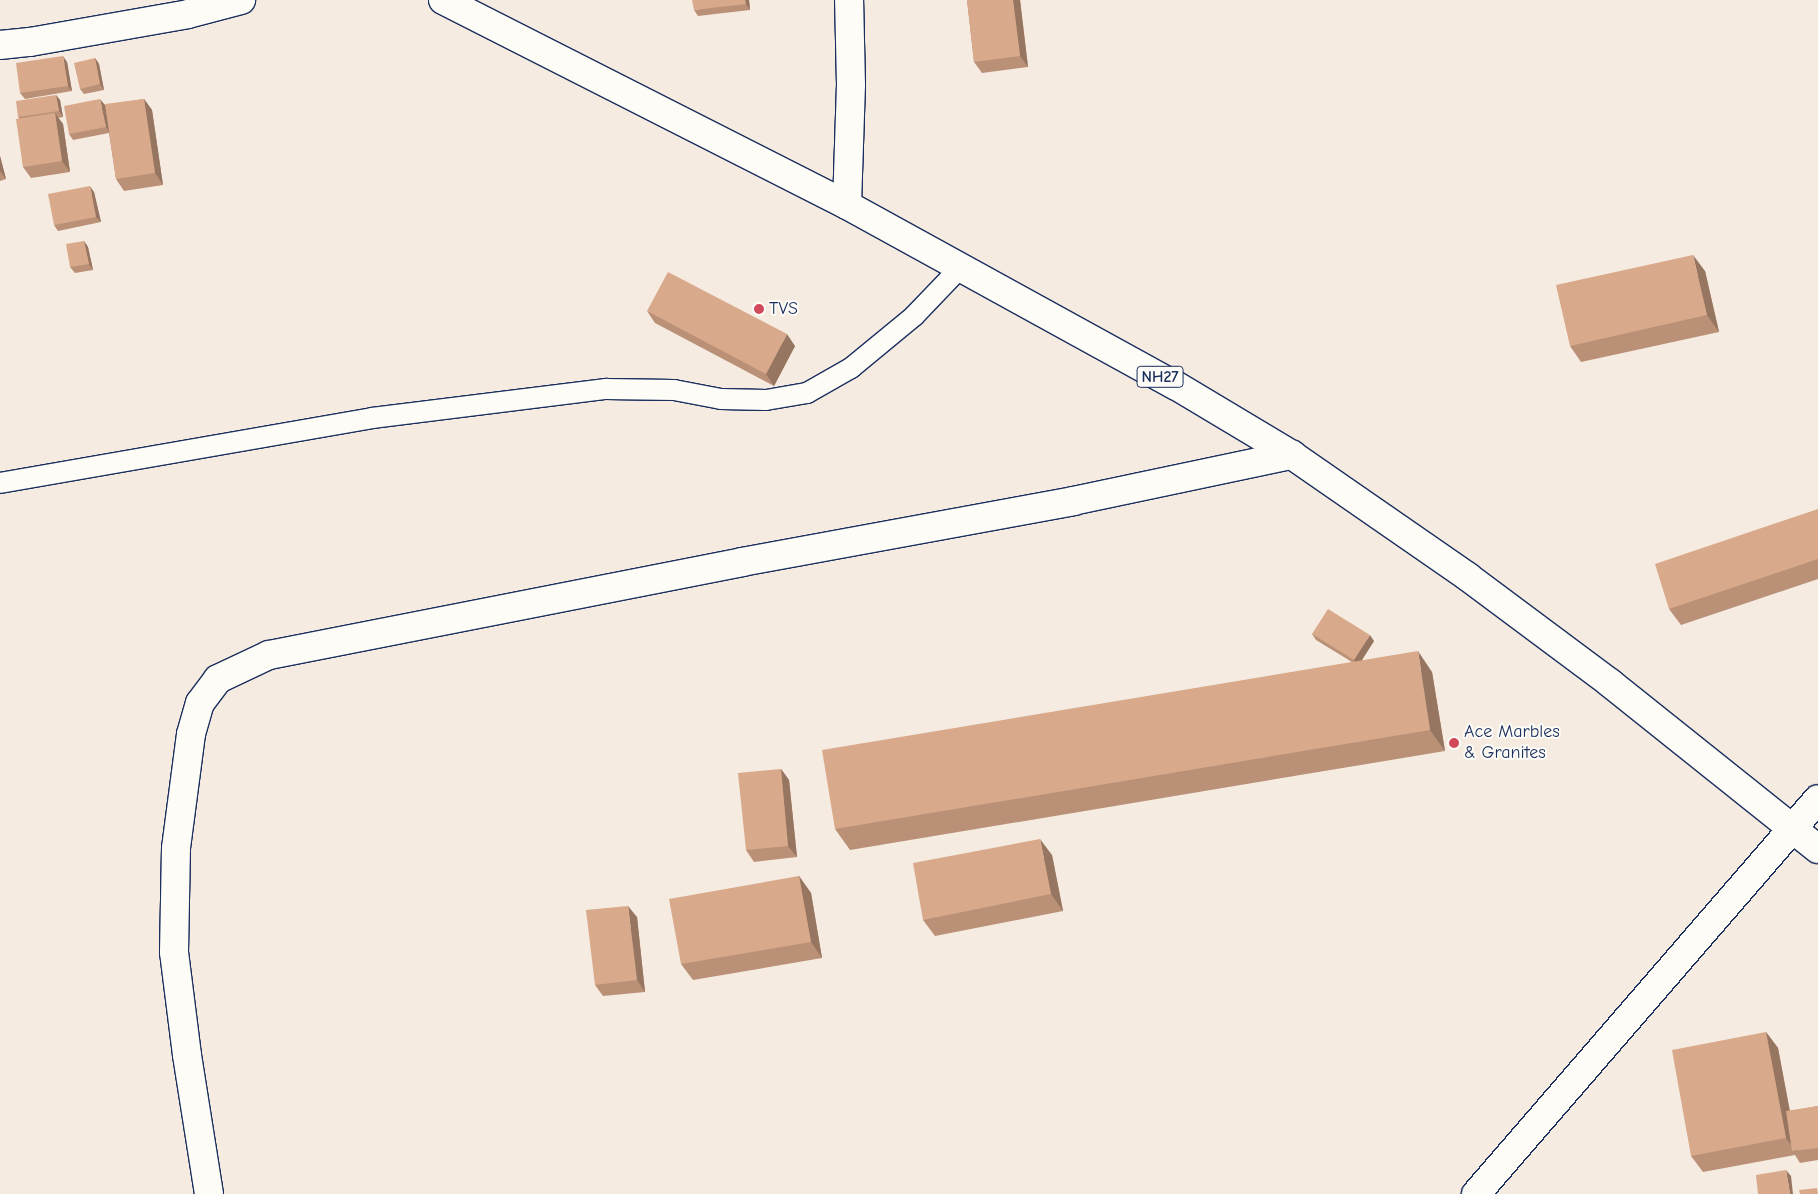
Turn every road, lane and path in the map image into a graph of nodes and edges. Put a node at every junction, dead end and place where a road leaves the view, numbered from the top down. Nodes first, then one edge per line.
1 (241, 0) edge
2 (443, 0) edge
3 (849, 0) edge
4 (0, 44) edge
5 (847, 205) junction
6 (961, 267) junction
7 (1292, 455) junction
8 (0, 483) edge
9 (1818, 799) edge
10 (1794, 828) junction
11 (1818, 849) edge
12 (209, 1194) edge
13 (1476, 1194) edge

1 - 4 main road
2 - 5 main road, NH27
3 - 5 main road
5 - 6 main road, NH27
6 - 7 main road, NH27
6 - 8 lane
7 - 10 main road, NH27
7 - 12 main road
9 - 10 main road
10 - 11 main road, NH27
10 - 13 main road

